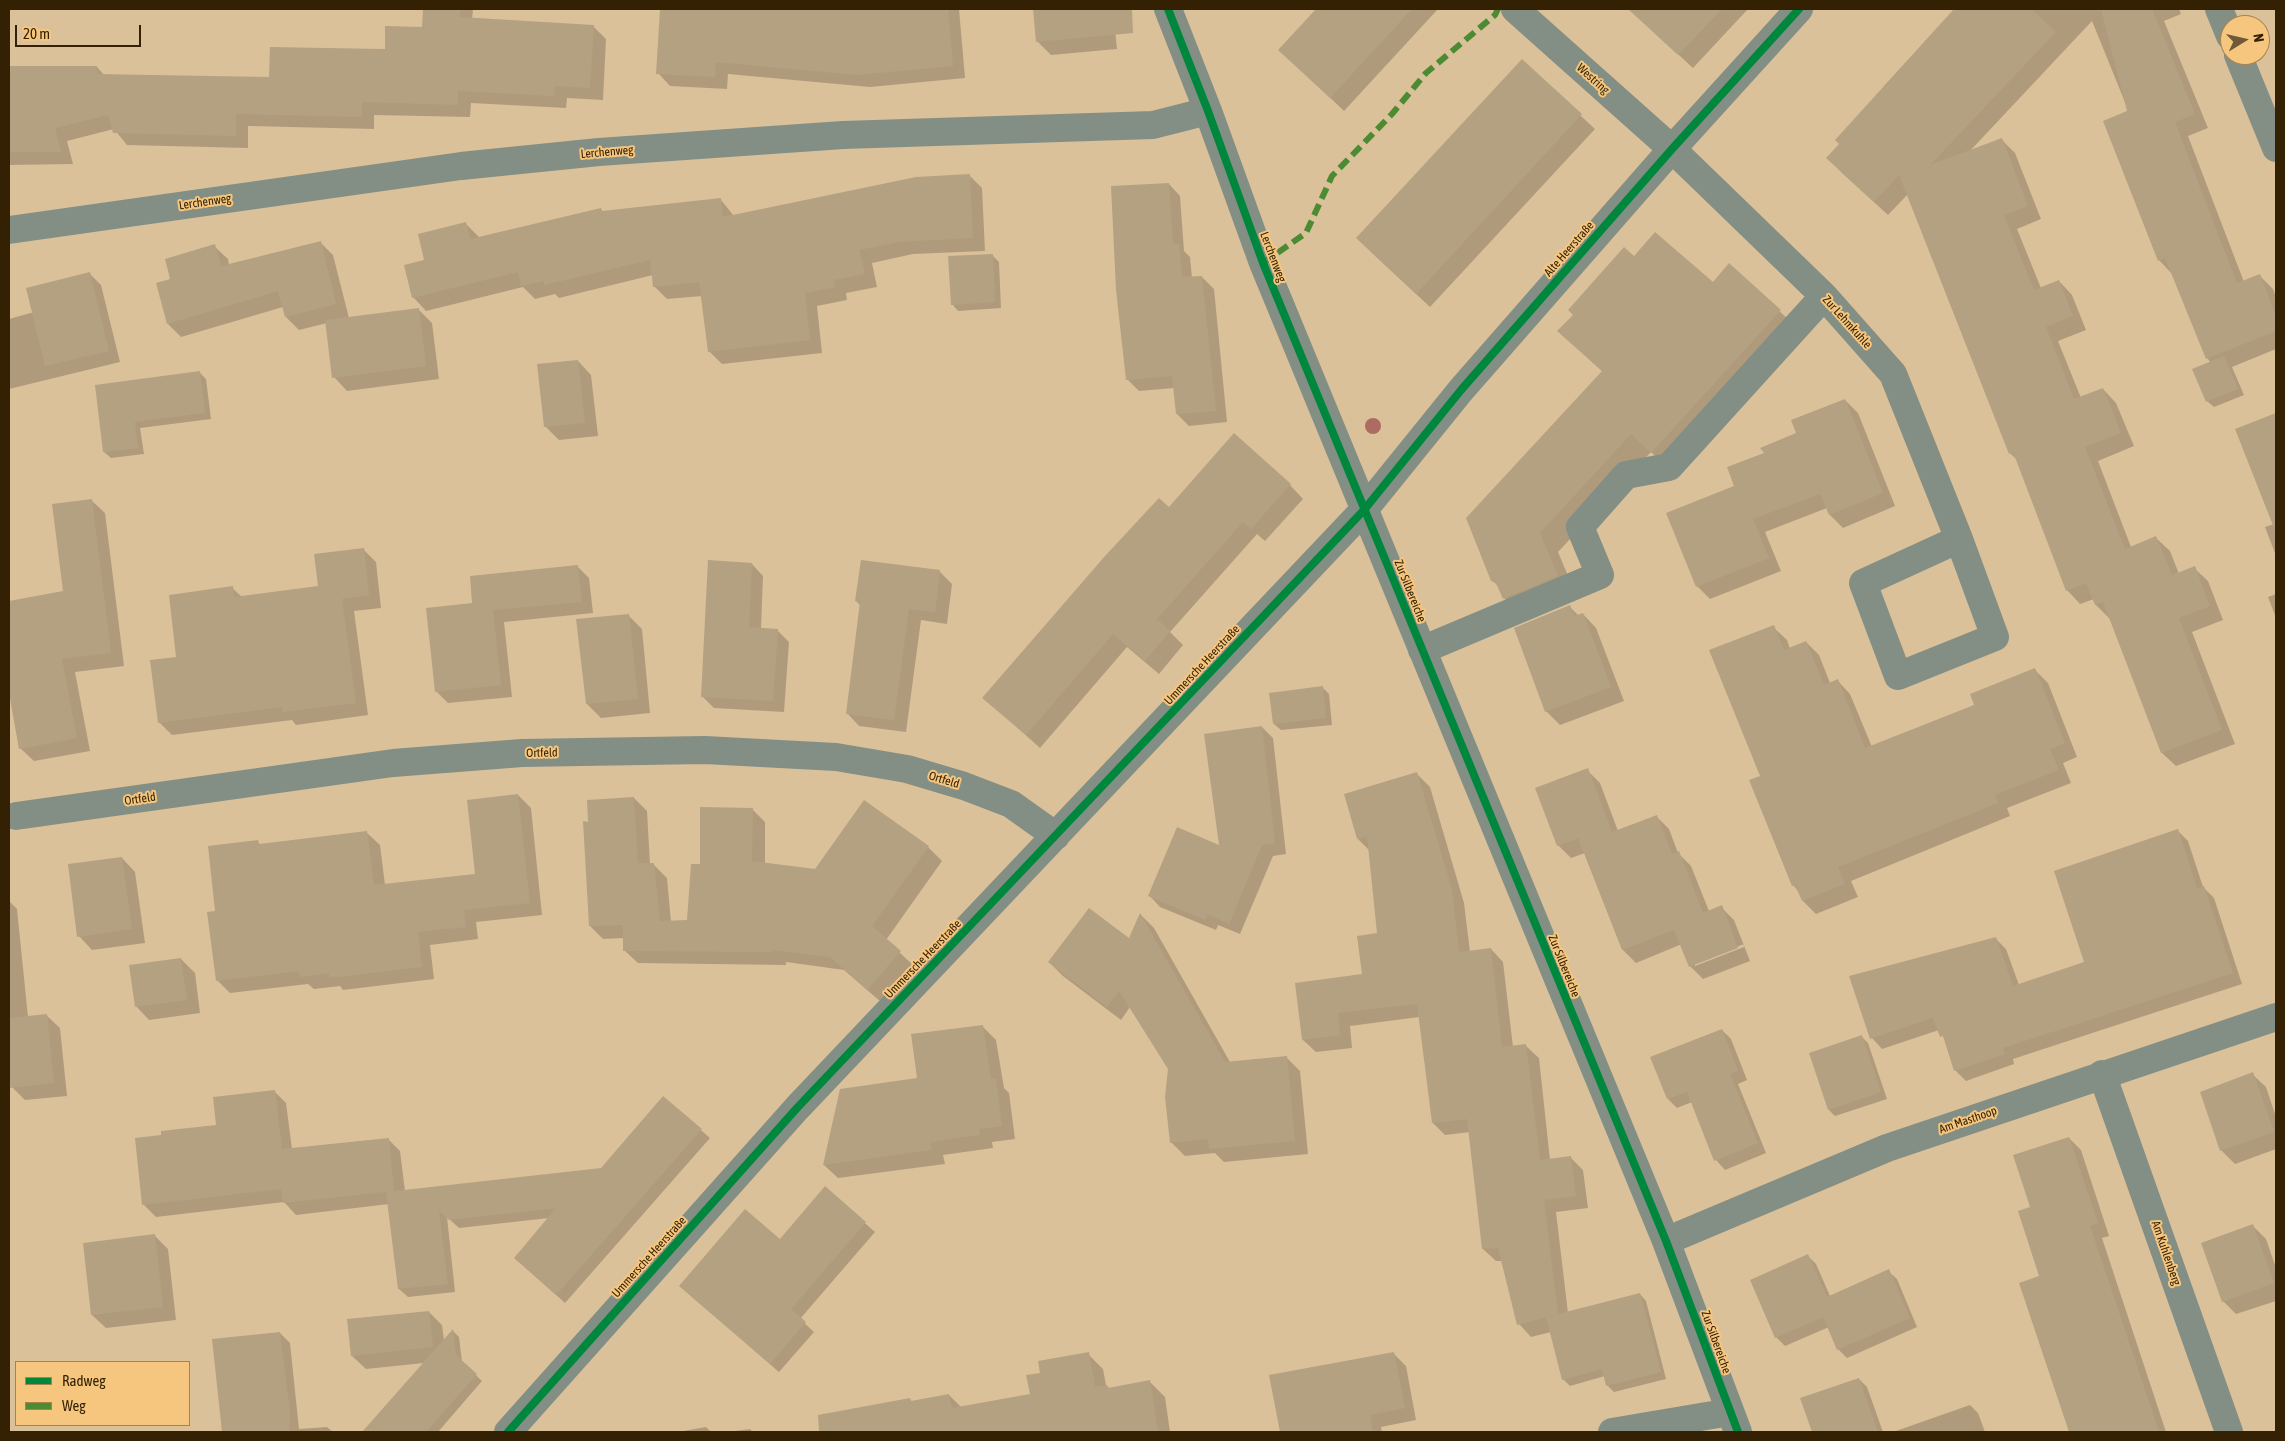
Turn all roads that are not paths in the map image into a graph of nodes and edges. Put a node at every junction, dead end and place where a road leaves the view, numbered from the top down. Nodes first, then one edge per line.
1 (1168, 9) edge
2 (1515, 9) edge
3 (1799, 9) edge
4 (2242, 65) edge
5 (1208, 110) junction
6 (2276, 148) edge
7 (1672, 149) junction
8 (9, 230) edge
9 (1824, 296) junction
10 (1364, 510) junction
11 (1959, 539) junction
12 (1422, 650) junction
13 (16, 816) dead end
14 (1056, 836) junction
15 (2276, 1017) edge
16 (2102, 1074) junction
17 (1666, 1241) junction
18 (1734, 1422) edge
19 (508, 1432) edge
20 (1612, 1432) edge
21 (2228, 1432) edge

1 - 5 street, Lerchenweg
2 - 7 street, Westring
3 - 7 street, Alte Heerstraße
4 - 6 street
5 - 8 street, Lerchenweg
5 - 10 street, Lerchenweg
7 - 9 street, Zur Lehmkuhle
7 - 10 street, Alte Heerstraße
9 - 11 street, Zur Lehmkuhle
9 - 12 street
10 - 12 street, Zur Silbereiche
10 - 14 street, Ummersche Heerstraße
11 - 11 street, Zur Lehmkuhle
12 - 17 street, Zur Silbereiche
13 - 14 street, Ortfeld
14 - 19 street, Ummersche Heerstraße
15 - 16 street, Am Masthoop
16 - 17 street, Am Masthoop
16 - 21 street, Am Kuhlenberg
17 - 18 street, Zur Silbereiche
18 - 20 street

